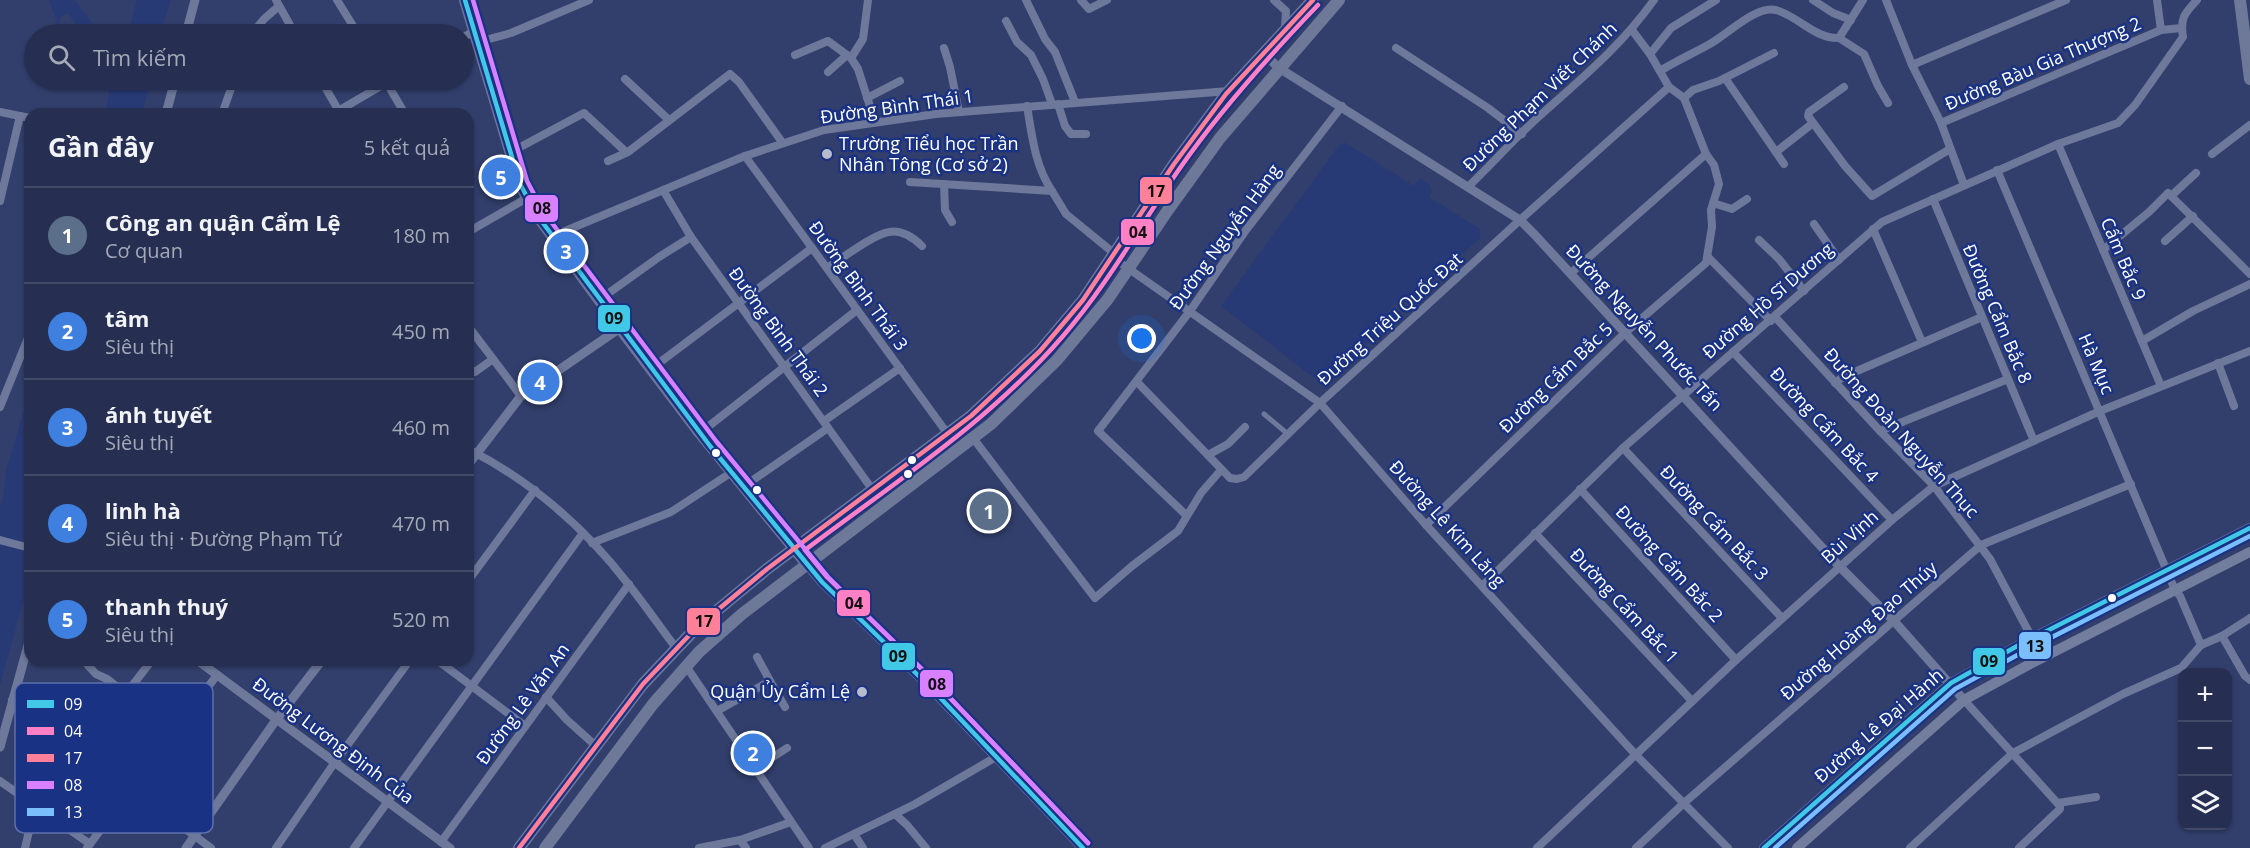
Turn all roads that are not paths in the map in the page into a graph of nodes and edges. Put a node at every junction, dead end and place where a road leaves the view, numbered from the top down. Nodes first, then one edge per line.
1 (338, 0) edge
2 (465, 0) edge
3 (868, 0) edge
4 (1028, 0) edge
5 (1081, 0) edge
6 (1107, 0) edge
7 (1274, 0) edge
8 (1313, 0) edge
9 (1339, 0) edge
10 (1654, 0) edge
11 (1716, 0) edge
12 (1813, 0) edge
13 (1863, 0) edge
14 (1886, 0) edge
15 (2066, 0) edge
16 (2157, 0) edge
17 (2197, 0) edge
18 (2240, 0) edge
19 (195, 1) edge
20 (584, 1) edge
21 (277, 3) edge
22 (1851, 20) junction
23 (1006, 21) dead end
24 (189, 24) edge
25 (260, 24) edge
26 (289, 24) edge
27 (352, 24) edge
28 (470, 24) edge
29 (1285, 28) junction
30 (2181, 28) junction
31 (1632, 30) junction
32 (2161, 30) junction
33 (474, 37) edge
34 (1839, 38) junction
35 (474, 43) edge
36 (944, 48) dead end
37 (1396, 48) dead end
38 (1263, 53) junction
39 (1774, 53) dead end
40 (1650, 54) junction
41 (795, 55) dead end
42 (849, 57) junction
43 (1912, 65) junction
44 (1279, 68) junction
45 (1660, 71) junction
46 (828, 72) dead end
47 (1725, 78) junction
48 (625, 79) dead end
49 (2250, 79) edge
50 (900, 81) dead end
51 (1669, 87) junction
52 (1844, 87) dead end
53 (172, 90) edge
54 (230, 90) edge
55 (326, 90) edge
56 (373, 90) edge
57 (393, 90) edge
58 (1229, 91) junction
59 (867, 98) junction
60 (1684, 98) junction
61 (1075, 102) junction
62 (1888, 103) dead end
63 (1055, 104) junction
64 (1027, 106) junction
65 (1342, 106) junction
66 (168, 108) edge
67 (224, 108) edge
68 (335, 108) edge
69 (346, 108) edge
70 (402, 108) edge
71 (0, 112) edge
72 (959, 112) junction
73 (20, 116) junction
74 (24, 117) edge
75 (669, 120) junction
76 (875, 122) junction
77 (1813, 123) junction
78 (1941, 123) junction
79 (2250, 125) edge
80 (1086, 134) dead end
81 (1522, 134) junction
82 (782, 142) junction
83 (2058, 144) junction
84 (1950, 150) junction
85 (511, 152) junction
86 (626, 152) junction
87 (1776, 152) junction
88 (1706, 154) junction
89 (2211, 154) dead end
90 (745, 156) junction
91 (608, 161) dead end
92 (1785, 164) dead end
93 (1997, 170) junction
94 (2196, 172) dead end
95 (910, 182) dead end
96 (944, 184) junction
97 (1964, 185) junction
98 (1468, 187) junction
99 (663, 190) junction
100 (1052, 191) junction
101 (2169, 194) junction
102 (527, 198) junction
103 (1747, 199) dead end
104 (1933, 199) junction
105 (0, 201) edge
106 (1713, 203) junction
107 (2193, 216) junction
108 (1520, 220) junction
109 (952, 222) dead end
110 (1814, 224) dead end
111 (474, 225) edge
112 (1873, 229) junction
113 (553, 236) junction
114 (691, 237) junction
115 (1759, 240) dead end
116 (2165, 241) dead end
117 (922, 246) dead end
118 (812, 248) junction
119 (2103, 250) junction
120 (1113, 255) junction
121 (1708, 257) junction
122 (1839, 260) junction
123 (827, 268) junction
124 (1129, 269) junction
125 (1571, 273) junction
126 (2250, 274) edge
127 (2250, 284) edge
128 (1804, 291) junction
129 (599, 300) junction
130 (739, 303) junction
131 (857, 310) junction
132 (1190, 311) junction
133 (1982, 317) junction
134 (1773, 319) junction
135 (620, 328) junction
136 (1626, 332) junction
137 (474, 334) edge
138 (2142, 341) junction
139 (1922, 342) junction
140 (24, 348) edge
141 (2250, 351) edge
142 (1733, 352) junction
143 (493, 359) junction
144 (2218, 363) junction
145 (785, 365) junction
146 (900, 368) junction
147 (651, 369) junction
148 (474, 371) edge
149 (2008, 379) junction
150 (1137, 382) junction
151 (1835, 382) junction
152 (2161, 386) junction
153 (1683, 394) junction
154 (521, 396) junction
155 (1320, 403) junction
156 (0, 406) edge
157 (2234, 406) dead end
158 (2100, 411) junction
159 (1264, 414) dead end
160 (826, 424) junction
161 (1245, 427) dead end
162 (1880, 431) junction
163 (700, 432) junction
164 (947, 433) junction
165 (1289, 435) junction
166 (974, 438) junction
167 (2034, 441) junction
168 (1623, 448) junction
169 (474, 450) edge
170 (474, 453) edge
171 (1208, 455) junction
172 (1221, 470) junction
173 (732, 472) junction
174 (2131, 484) junction
175 (743, 486) junction
176 (1934, 486) junction
177 (872, 489) junction
178 (1580, 489) junction
179 (535, 490) junction
180 (1186, 515) junction
181 (1892, 520) junction
182 (1426, 525) junction
183 (2250, 528) edge
184 (583, 533) junction
185 (1535, 533) junction
186 (0, 540) edge
187 (592, 543) junction
188 (1981, 545) junction
189 (24, 546) edge
190 (794, 549) junction
191 (2250, 552) edge
192 (807, 564) junction
193 (1840, 567) junction
194 (2167, 571) junction
195 (474, 573) edge
196 (629, 584) junction
197 (1482, 586) junction
198 (2175, 590) junction
199 (1782, 618) junction
200 (2250, 618) edge
201 (1894, 621) junction
202 (2222, 636) junction
203 (2032, 638) junction
204 (2201, 645) junction
205 (676, 648) junction
206 (757, 657) dead end
207 (24, 659) edge
208 (1736, 660) junction
209 (88, 666) edge
210 (147, 666) edge
211 (205, 666) edge
212 (317, 666) edge
213 (406, 666) edge
214 (444, 666) edge
215 (686, 666) junction
216 (217, 675) junction
217 (2248, 678) edge
218 (770, 681) junction
219 (17, 683) edge
220 (113, 683) edge
221 (134, 683) edge
222 (211, 683) edge
223 (1951, 683) junction
224 (471, 686) junction
225 (15, 690) edge
226 (546, 697) junction
227 (12, 700) junction
228 (1964, 700) junction
229 (1692, 701) junction
230 (15, 702) edge
231 (784, 707) dead end
232 (717, 711) junction
233 (276, 720) junction
234 (525, 726) junction
235 (596, 746) junction
236 (0, 747) edge
237 (787, 748) dead end
238 (2013, 753) junction
239 (1635, 754) junction
240 (996, 757) junction
241 (335, 762) junction
242 (756, 768) junction
243 (0, 781) edge
244 (15, 792) edge
245 (2096, 797) dead end
246 (388, 801) junction
247 (1684, 803) junction
248 (2058, 803) junction
249 (213, 809) edge
250 (895, 814) junction
251 (792, 822) junction
252 (29, 833) edge
253 (71, 833) edge
254 (99, 833) edge
255 (190, 833) edge
256 (196, 833) edge
257 (854, 834) junction
258 (194, 836) junction
259 (740, 840) junction
260 (441, 842) junction
261 (89, 846) edge
262 (25, 848) edge
263 (186, 848) edge
264 (210, 848) edge
265 (276, 848) edge
266 (354, 848) edge
267 (450, 848) edge
268 (519, 848) edge
269 (546, 848) edge
270 (701, 848) edge
271 (746, 848) edge
272 (809, 848) edge
273 (825, 848) edge
274 (863, 848) edge
275 (926, 848) edge
276 (1083, 848) edge
277 (1537, 848) edge
278 (1636, 848) edge
279 (1728, 848) edge
280 (1764, 848) edge
281 (1797, 848) edge
282 (1910, 848) edge
283 (2019, 848) edge

1 - 27 street
2 - 28 main road
3 - 42 street
4 - 61 street
5 - 6 street
7 - 29 street
8 - 29 highway
9 - 44 highway
10 - 31 street, Đường Phạm Viết Chánh
11 - 40 street
12 - 22 street
13 - 22 street
14 - 43 street
15 - 43 street
16 - 32 street, Đường Bàu Gia Thượng 2
17 - 30 street
18 - 49 highway
19 - 24 street
20 - 33 street
21 - 25 street
21 - 26 street
22 - 34 street
23 - 63 street
29 - 38 highway
30 - 32 street
30 - 83 street, Đường Hồ Sĩ Dương
31 - 40 street
31 - 81 street, Đường Phạm Viết Chánh
32 - 78 street, Đường Bàu Gia Thượng 2
34 - 45 street
34 - 62 street
35 - 85 main road
36 - 72 street
37 - 81 street
38 - 44 street, Đường Nguyễn Phước Tấn
38 - 58 highway
39 - 47 street
40 - 45 street
41 - 42 street
42 - 46 street
42 - 59 street
43 - 78 street
44 - 65 street, Đường Nguyễn Phước Tấn
44 - 124 highway
45 - 51 street
47 - 60 street
47 - 87 street
48 - 75 street
50 - 59 street
51 - 60 street
51 - 108 street, Đường Triệu Quốc Đạt
52 - 77 street
53 - 66 street
54 - 67 street
55 - 68 street
56 - 69 street
57 - 70 street
58 - 61 street, Đường Bình Thái 1
58 - 120 highway
59 - 76 street
60 - 88 street
61 - 63 street, Đường Bình Thái 1
63 - 64 street, Đường Bình Thái 1
63 - 80 street
64 - 72 street, Đường Bình Thái 1
64 - 100 street, Đường Lê Kim Lăng
65 - 98 street, Đường Nguyễn Phước Tấn
65 - 132 street, Đường Nguyễn Hàng
71 - 73 street
72 - 76 street, Đường Bình Thái 1
73 - 74 street
73 - 105 street
75 - 82 street
75 - 86 street
76 - 82 street, Đường Bình Thái 1
77 - 84 street
77 - 87 street
78 - 84 street
79 - 89 street
81 - 98 street, Đường Phạm Viết Chánh
82 - 90 street, Đường Bình Thái 1
83 - 93 street, Đường Hồ Sĩ Dương
83 - 119 street, Cẩm Bắc 9
84 - 97 street
85 - 86 street
85 - 102 main road
86 - 91 street
87 - 92 street
88 - 106 street
88 - 125 street
90 - 99 street, Đường Bình Thái 1
90 - 118 street, Đường Bình Thái 3
93 - 97 street, Đường Hồ Sĩ Dương
93 - 158 street, Hà Mục
94 - 101 street
95 - 96 street
96 - 100 street
96 - 109 street
97 - 104 street, Đường Hồ Sĩ Dương
98 - 108 street, Đường Nguyễn Phước Tấn
99 - 113 street, Đường Bình Thái 1
99 - 114 street, Đường Bình Thái 2
100 - 120 street, Đường Lê Kim Lăng
101 - 107 street
101 - 119 street
102 - 111 street
102 - 113 main road
103 - 106 street
104 - 112 street, Đường Hồ Sĩ Dương
104 - 133 street, Đường Cẩm Bắc 8
106 - 121 street
107 - 116 street
107 - 126 street
108 - 125 street, Đường Nguyễn Phước Tấn
108 - 155 street, Đường Triệu Quốc Đạt
110 - 122 street
112 - 122 street, Đường Hồ Sĩ Dương
112 - 139 street
113 - 129 main road
114 - 129 street
114 - 130 street, Đường Bình Thái 2
115 - 128 street
117 - 123 street
118 - 123 street, Đường Bình Thái 3
118 - 130 street
119 - 138 street, Cẩm Bắc 9
120 - 124 street, Đường Lê Kim Lăng
120 - 164 highway
121 - 134 street, Đường Đoàn Nguyễn Thục
121 - 136 street, Đường Cẩm Bắc 5
122 - 128 street, Đường Hồ Sĩ Dương
123 - 131 street, Đường Bình Thái 3
124 - 132 street, Đường Lê Kim Lăng
124 - 166 highway
125 - 136 street, Đường Nguyễn Phước Tấn
127 - 138 street
128 - 134 street, Đường Hồ Sĩ Dương
129 - 135 main road
130 - 145 street, Đường Bình Thái 2
130 - 147 street
131 - 145 street
131 - 146 street, Đường Bình Thái 3
132 - 150 street, Đường Nguyễn Hàng
132 - 155 street, Đường Lê Kim Lăng
133 - 139 street
133 - 149 street, Đường Cẩm Bắc 8
134 - 142 street, Đường Hồ Sĩ Dương
134 - 151 street, Đường Đoàn Nguyễn Thục
135 - 147 main road
135 - 154 street
136 - 153 street, Đường Nguyễn Phước Tấn
136 - 182 street, Đường Cẩm Bắc 5
137 - 143 street
138 - 152 street, Cẩm Bắc 9
139 - 151 street
140 - 156 street
141 - 144 street, Bùi Vịnh
142 - 153 street, Đường Hồ Sĩ Dương
142 - 181 street, Đường Cẩm Bắc 4
143 - 148 street
143 - 154 street
144 - 152 street, Bùi Vịnh
144 - 157 street
145 - 160 street, Đường Bình Thái 2
145 - 163 street
146 - 160 street
146 - 164 street, Đường Bình Thái 3
147 - 163 main road
149 - 162 street
149 - 167 street, Đường Cẩm Bắc 8
150 - 171 street
150 - 180 street, Đường Nguyễn Hàng
151 - 162 street, Đường Đoàn Nguyễn Thục
152 - 158 street, Bùi Vịnh
153 - 168 street, Đường Hồ Sĩ Dương
153 - 193 street, Đường Nguyễn Phước Tấn
154 - 169 street
155 - 165 street, Đường Triệu Quốc Đạt
155 - 182 street, Đường Lê Kim Lăng
158 - 167 street, Bùi Vịnh
158 - 174 street, Hà Mục
159 - 165 street
160 - 175 street
160 - 177 street, Đường Bình Thái 2
161 - 171 street
162 - 176 street, Đường Đoàn Nguyễn Thục
163 - 173 main road
164 - 177 highway
165 - 172 street, Đường Triệu Quốc Đạt
166 - 180 street
166 - 192 highway
167 - 176 street, Bùi Vịnh
168 - 178 street, Đường Hồ Sĩ Dương
168 - 199 street, Đường Cẩm Bắc 3
170 - 179 street
171 - 172 street
172 - 180 street
173 - 175 main road
173 - 187 street
174 - 188 street, Đường Hoàng Đạo Thúy
174 - 194 street, Hà Mục
175 - 190 main road
176 - 181 street, Bùi Vịnh
176 - 188 street, Đường Đoàn Nguyễn Thục
177 - 190 highway
178 - 185 street, Đường Hồ Sĩ Dương
178 - 208 street, Đường Cẩm Bắc 2
179 - 184 street
179 - 195 street
181 - 193 street, Bùi Vịnh
182 - 197 street, Đường Lê Kim Lăng
183 - 194 main road, Đường Lê Đại Hành
184 - 187 street
184 - 224 street
185 - 197 street, Đường Hồ Sĩ Dương
185 - 229 street, Đường Cẩm Bắc 1
186 - 189 street
187 - 196 street
188 - 201 street, Đường Hoàng Đạo Thúy
188 - 203 street, Đường Đoàn Nguyễn Thục
190 - 192 main road
190 - 205 highway
191 - 198 main road, Đường Lê Đại Hành
192 - 215 highway
192 - 240 main road
193 - 199 street, Bùi Vịnh
193 - 201 street, Đường Nguyễn Phước Tấn
194 - 198 street, Hà Mục
194 - 203 main road, Đường Lê Đại Hành
196 - 205 street
196 - 226 street, Đường Lê Văn An
197 - 239 street, Đường Lê Kim Lăng
198 - 204 street, Hà Mục
198 - 228 main road, Đường Lê Đại Hành
199 - 208 street, Bùi Vịnh
200 - 202 street
201 - 223 street, Đường Nguyễn Phước Tấn
201 - 247 street, Đường Hoàng Đạo Thúy
202 - 204 street
202 - 217 street
203 - 223 main road, Đường Lê Đại Hành
204 - 238 street
205 - 235 highway
206 - 218 street
207 - 219 street
208 - 229 street, Bùi Vịnh
209 - 220 street
210 - 221 street
211 - 216 street, Đường Lương Định Của
212 - 233 street
213 - 241 street
214 - 224 street
215 - 232 street
215 - 269 highway
216 - 222 street
216 - 233 street, Đường Lương Định Của
218 - 231 street
218 - 232 street
223 - 228 street, Đường Nguyễn Phước Tấn
223 - 280 main road, Đường Lê Đại Hành
224 - 234 street
224 - 246 street
225 - 227 street
226 - 234 street, Đường Lê Văn An
226 - 235 street
227 - 230 street
227 - 236 street
228 - 238 street
228 - 281 main road, Đường Lê Đại Hành
229 - 239 street, Bùi Vịnh
232 - 242 street
233 - 241 street, Đường Lương Định Của
233 - 249 street
234 - 260 street, Đường Lê Văn An
235 - 268 highway
237 - 242 street
238 - 248 street
238 - 282 street
239 - 247 street, Đường Lê Kim Lăng
239 - 277 street, Bùi Vịnh
240 - 250 street
240 - 276 main road
241 - 246 street, Đường Lương Định Của
241 - 265 street
242 - 251 street
243 - 244 street
245 - 248 street
246 - 260 street, Đường Lương Định Của
246 - 266 street
247 - 278 street, Đường Hoàng Đạo Thúy
247 - 279 street, Đường Lê Kim Lăng
248 - 283 street
250 - 257 street
250 - 275 street
251 - 259 street
251 - 272 street
252 - 262 street
253 - 261 street
254 - 261 street
255 - 258 street
256 - 258 street
257 - 273 street
257 - 274 street
258 - 263 street
258 - 264 street
259 - 270 street
259 - 271 street
260 - 267 street, Đường Lương Định Của

